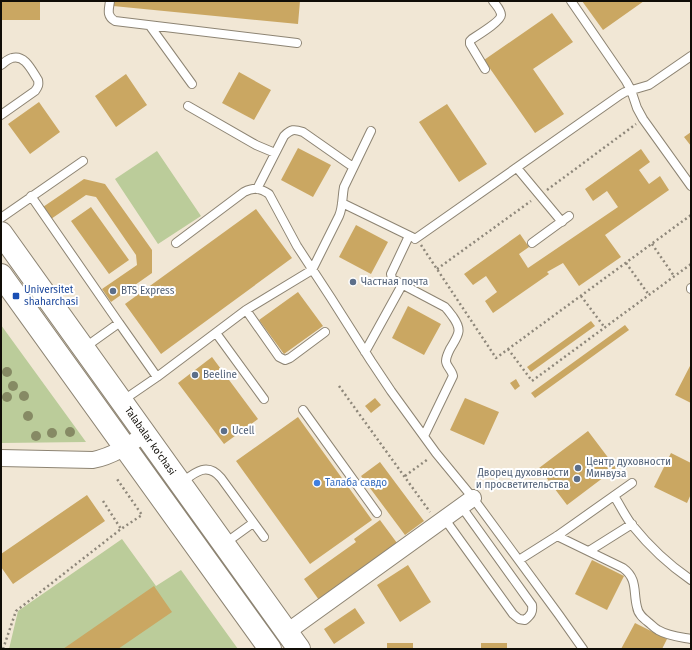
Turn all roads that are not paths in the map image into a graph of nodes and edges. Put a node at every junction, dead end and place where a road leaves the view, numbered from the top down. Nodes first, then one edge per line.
1 (110, 1) edge
2 (493, 1) edge
3 (570, 1) edge
4 (150, 26) junction
5 (297, 43) dead end
6 (691, 56) edge
7 (1, 65) edge
8 (485, 69) dead end
9 (192, 84) dead end
10 (631, 90) junction
11 (188, 106) dead end
12 (1, 115) edge
13 (371, 131) dead end
14 (275, 154) junction
15 (82, 161) dead end
16 (353, 167) junction
17 (517, 168) junction
18 (691, 186) edge
19 (257, 188) junction
20 (31, 196) junction
21 (342, 203) junction
22 (570, 216) dead end
23 (1, 218) edge
24 (562, 222) junction
25 (1, 233) edge
26 (414, 239) junction
27 (176, 243) dead end
28 (532, 243) dead end
29 (312, 270) junction
30 (1, 275) edge
31 (402, 285) junction
32 (246, 310) junction
33 (119, 323) junction
34 (325, 332) dead end
35 (216, 333) junction
36 (84, 349) junction
37 (365, 352) junction
38 (157, 377) junction
39 (264, 398) dead end
40 (122, 401) junction
41 (303, 410) dead end
42 (145, 434) junction
43 (424, 436) junction
44 (125, 448) junction
45 (1, 458) edge
46 (632, 483) dead end
47 (180, 484) junction
48 (614, 496) junction
49 (467, 502) junction
50 (377, 513) dead end
51 (441, 520) junction
52 (253, 523) junction
53 (632, 524) junction
54 (556, 536) junction
55 (264, 537) dead end
56 (223, 544) junction
57 (589, 551) junction
58 (519, 560) junction
59 (691, 580) edge
60 (691, 639) edge
61 (293, 640) edge
62 (270, 649) edge
63 (583, 649) edge

1 - 4 lane
2 - 8 lane
3 - 10 lane
4 - 5 lane
4 - 9 lane
6 - 10 lane
7 - 12 lane
10 - 17 lane
10 - 18 lane
11 - 14 lane
13 - 16 lane
14 - 16 lane
14 - 19 lane
15 - 20 lane
16 - 21 lane
17 - 24 lane
17 - 26 lane
19 - 27 lane
19 - 29 lane
20 - 23 lane
20 - 33 lane
21 - 26 lane
21 - 29 lane
22 - 24 lane
24 - 28 lane
25 - 36 main road, Talabalar ko'chasi
26 - 31 lane
29 - 32 lane
29 - 37 lane
30 - 44 main road
31 - 37 lane
31 - 43 lane
32 - 34 lane
32 - 35 lane
33 - 36 lane
33 - 38 lane
35 - 38 lane
35 - 39 lane
36 - 40 main road, Talabalar ko'chasi
37 - 43 lane
38 - 40 lane
40 - 42 main road, Talabalar ko'chasi
41 - 50 lane
42 - 44 street
42 - 47 main road, Talabalar ko'chasi
43 - 49 lane
44 - 45 street
44 - 62 main road
46 - 48 lane
47 - 52 lane
47 - 56 main road, Talabalar ko'chasi
48 - 53 lane
48 - 54 lane
49 - 51 street
49 - 51 lane
49 - 58 lane
51 - 61 street
52 - 55 lane
52 - 56 lane
53 - 57 lane
53 - 59 lane
54 - 57 lane
54 - 58 lane
56 - 61 main road, Talabalar ko'chasi
57 - 60 lane
58 - 63 lane

